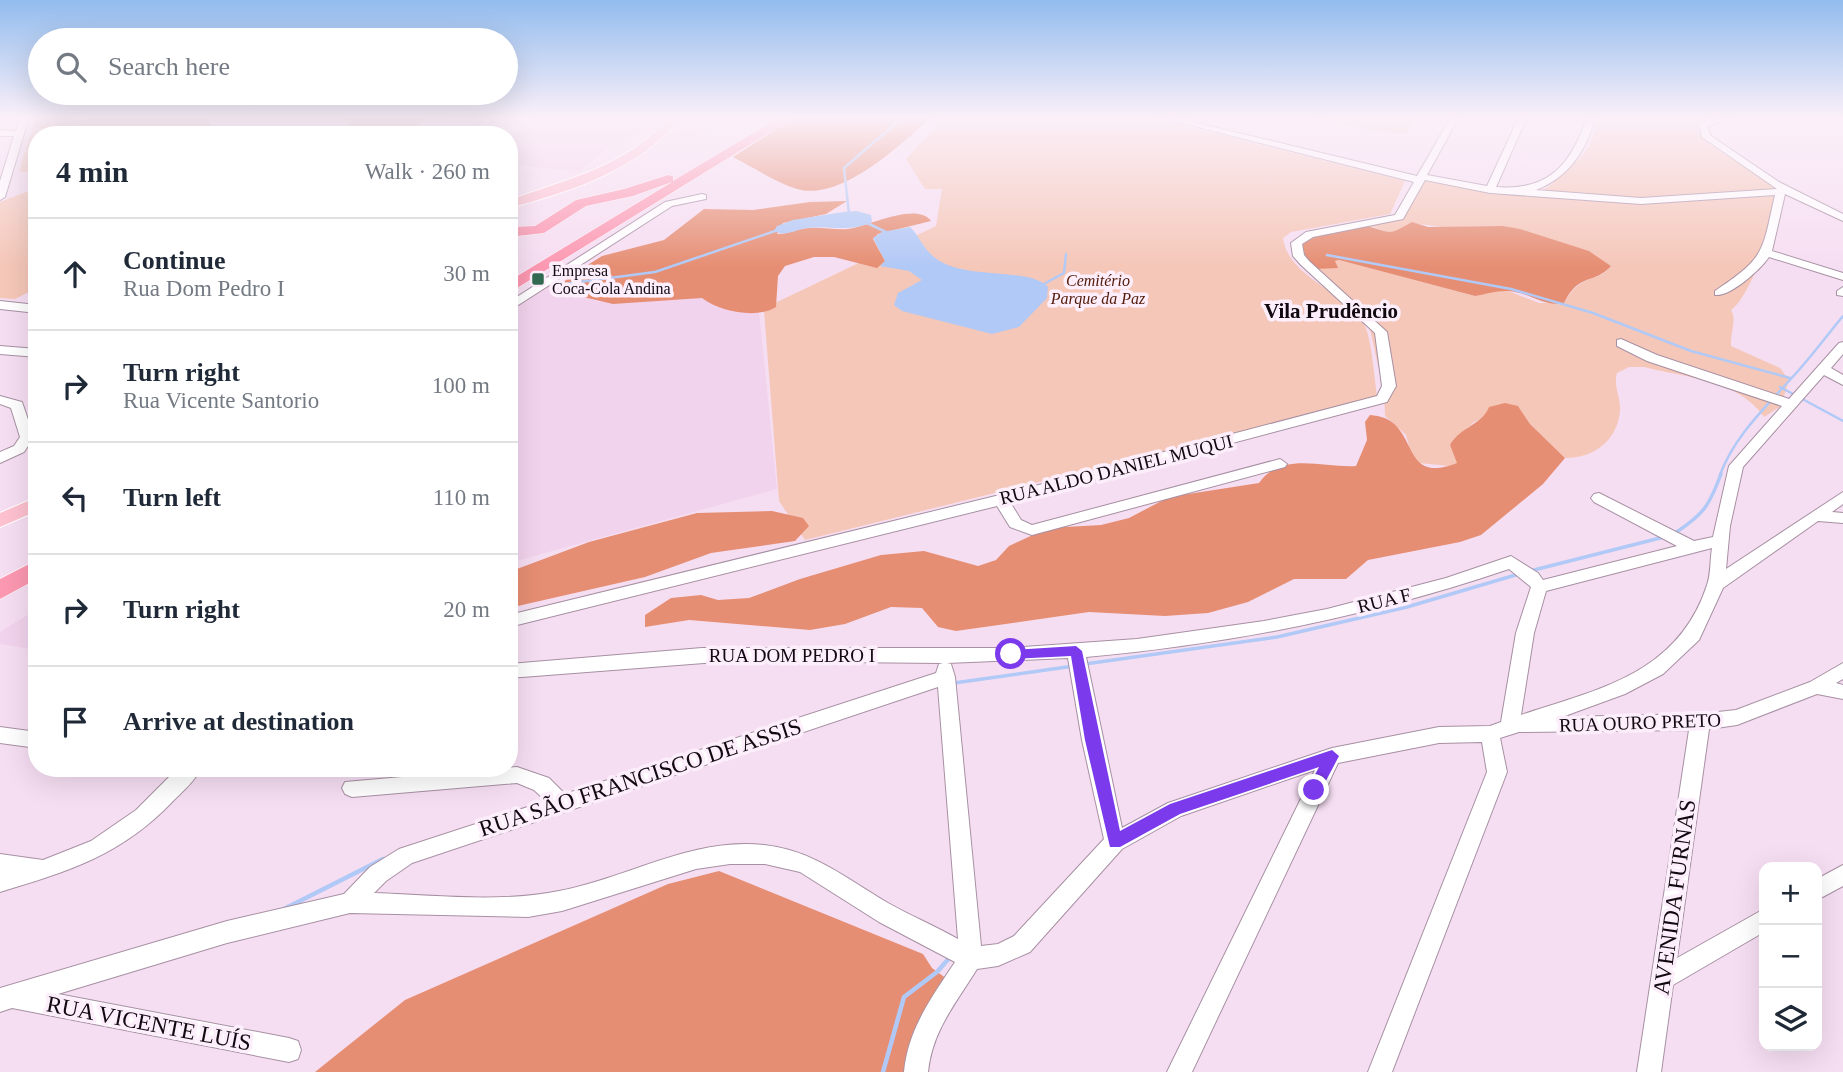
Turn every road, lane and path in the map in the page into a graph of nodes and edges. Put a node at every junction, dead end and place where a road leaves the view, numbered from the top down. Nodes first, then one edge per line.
1 (3, 167) edge
2 (602, 167) edge
3 (692, 167) edge
4 (707, 167) edge
5 (1374, 167) edge
6 (1427, 167) edge
7 (1500, 167) edge
8 (1564, 167) edge
9 (1750, 167) edge
10 (588, 174) junction
11 (677, 176) junction
12 (1421, 178) junction
13 (1490, 190) junction
14 (1784, 191) junction
15 (1519, 193) junction
16 (623, 194) junction
17 (644, 195) junction
18 (0, 197) edge
19 (702, 197) dead end
20 (518, 199) edge
21 (518, 209) edge
22 (605, 210) junction
23 (567, 211) junction
24 (1843, 218) edge
25 (593, 225) junction
26 (518, 231) edge
27 (581, 244) junction
28 (1767, 253) junction
29 (518, 270) edge
30 (1843, 277) edge
31 (518, 283) edge
32 (1719, 293) dead end
33 (518, 301) edge
34 (0, 305) edge
35 (28, 308) edge
36 (1621, 343) dead end
37 (1843, 346) edge
38 (0, 350) edge
39 (28, 352) edge
40 (1824, 369) junction
41 (1843, 381) edge
42 (0, 400) edge
43 (1791, 404) junction
44 (5, 456) edge
45 (1280, 464) dead end
46 (1843, 497) edge
47 (1000, 498) junction
48 (1599, 498) dead end
49 (28, 507) edge
50 (1816, 516) junction
51 (1843, 518) edge
52 (0, 520) edge
53 (1721, 540) junction
54 (1690, 546) junction
55 (28, 557) edge
56 (0, 573) edge
57 (28, 573) edge
58 (1716, 584) junction
59 (1539, 587) junction
60 (0, 590) edge
61 (518, 619) edge
62 (1076, 651) junction
63 (945, 666) junction
64 (518, 670) edge
65 (1843, 670) edge
66 (1816, 687) junction
67 (1843, 692) edge
68 (1700, 722) junction
69 (1500, 729) junction
70 (0, 735) edge
71 (28, 739) edge
72 (1332, 756) junction
73 (518, 775) edge
74 (182, 777) edge
75 (493, 777) edge
76 (352, 789) dead end
77 (560, 803) junction
78 (1115, 842) junction
79 (0, 864) edge
80 (46, 868) junction
81 (1843, 875) edge
82 (0, 882) edge
83 (1822, 887) edge
84 (350, 903) junction
85 (1759, 923) edge
86 (971, 957) junction
87 (1662, 979) junction
88 (5, 998) edge
89 (289, 1050) dead end
90 (916, 1072) edge
91 (1179, 1072) edge
92 (1380, 1072) edge
93 (1649, 1072) edge

1 - 18 street
2 - 10 main road
3 - 11 highway
4 - 27 highway
5 - 12 street
6 - 12 street
7 - 13 street
8 - 15 street
9 - 14 street
10 - 20 main road
10 - 21 main road
11 - 16 highway
11 - 17 highway
12 - 13 street
12 - 47 street, RUA ALDO DANIEL MUQUI
13 - 15 street
14 - 15 street
14 - 24 street
14 - 28 street
16 - 17 highway
16 - 22 highway
16 - 23 highway
17 - 25 highway
17 - 27 highway
19 - 33 street
22 - 23 highway
22 - 25 highway
23 - 26 highway
25 - 29 highway
27 - 31 highway
28 - 30 street
28 - 32 street
34 - 35 street
36 - 43 street
37 - 40 street
38 - 39 street
40 - 41 street
40 - 43 street
42 - 44 street
43 - 53 street
45 - 47 street
46 - 50 street
47 - 61 street, RUA ALDO DANIEL MUQUI
48 - 54 street
49 - 52 main road
50 - 51 street
50 - 58 street
53 - 54 street
53 - 58 street
54 - 59 street
55 - 56 highway
57 - 60 highway
58 - 69 street
59 - 62 street, RUA F
59 - 69 street
62 - 63 street, RUA DOM PEDRO I
62 - 78 street
63 - 64 street, RUA DOM PEDRO I
63 - 77 street, RUA SÃO FRANCISCO DE ASSIS
63 - 86 street
65 - 66 street, RUA OURO PRETO
66 - 67 street
66 - 68 street, RUA OURO PRETO
68 - 69 street, RUA OURO PRETO
68 - 87 street, AVENIDA FURNAS
69 - 72 street, RUA OURO PRETO
69 - 92 street
70 - 71 street
72 - 78 street, RUA OURO PRETO
72 - 91 street
73 - 77 street
74 - 80 street
75 - 76 street
77 - 84 street, RUA SÃO FRANCISCO DE ASSIS
78 - 86 street, RUA OURO PRETO
79 - 80 street
80 - 82 street
81 - 83 street
84 - 86 street
84 - 88 street
85 - 87 street
86 - 90 street
87 - 93 street, AVENIDA FURNAS
88 - 89 street, RUA VICENTE LUÍS

